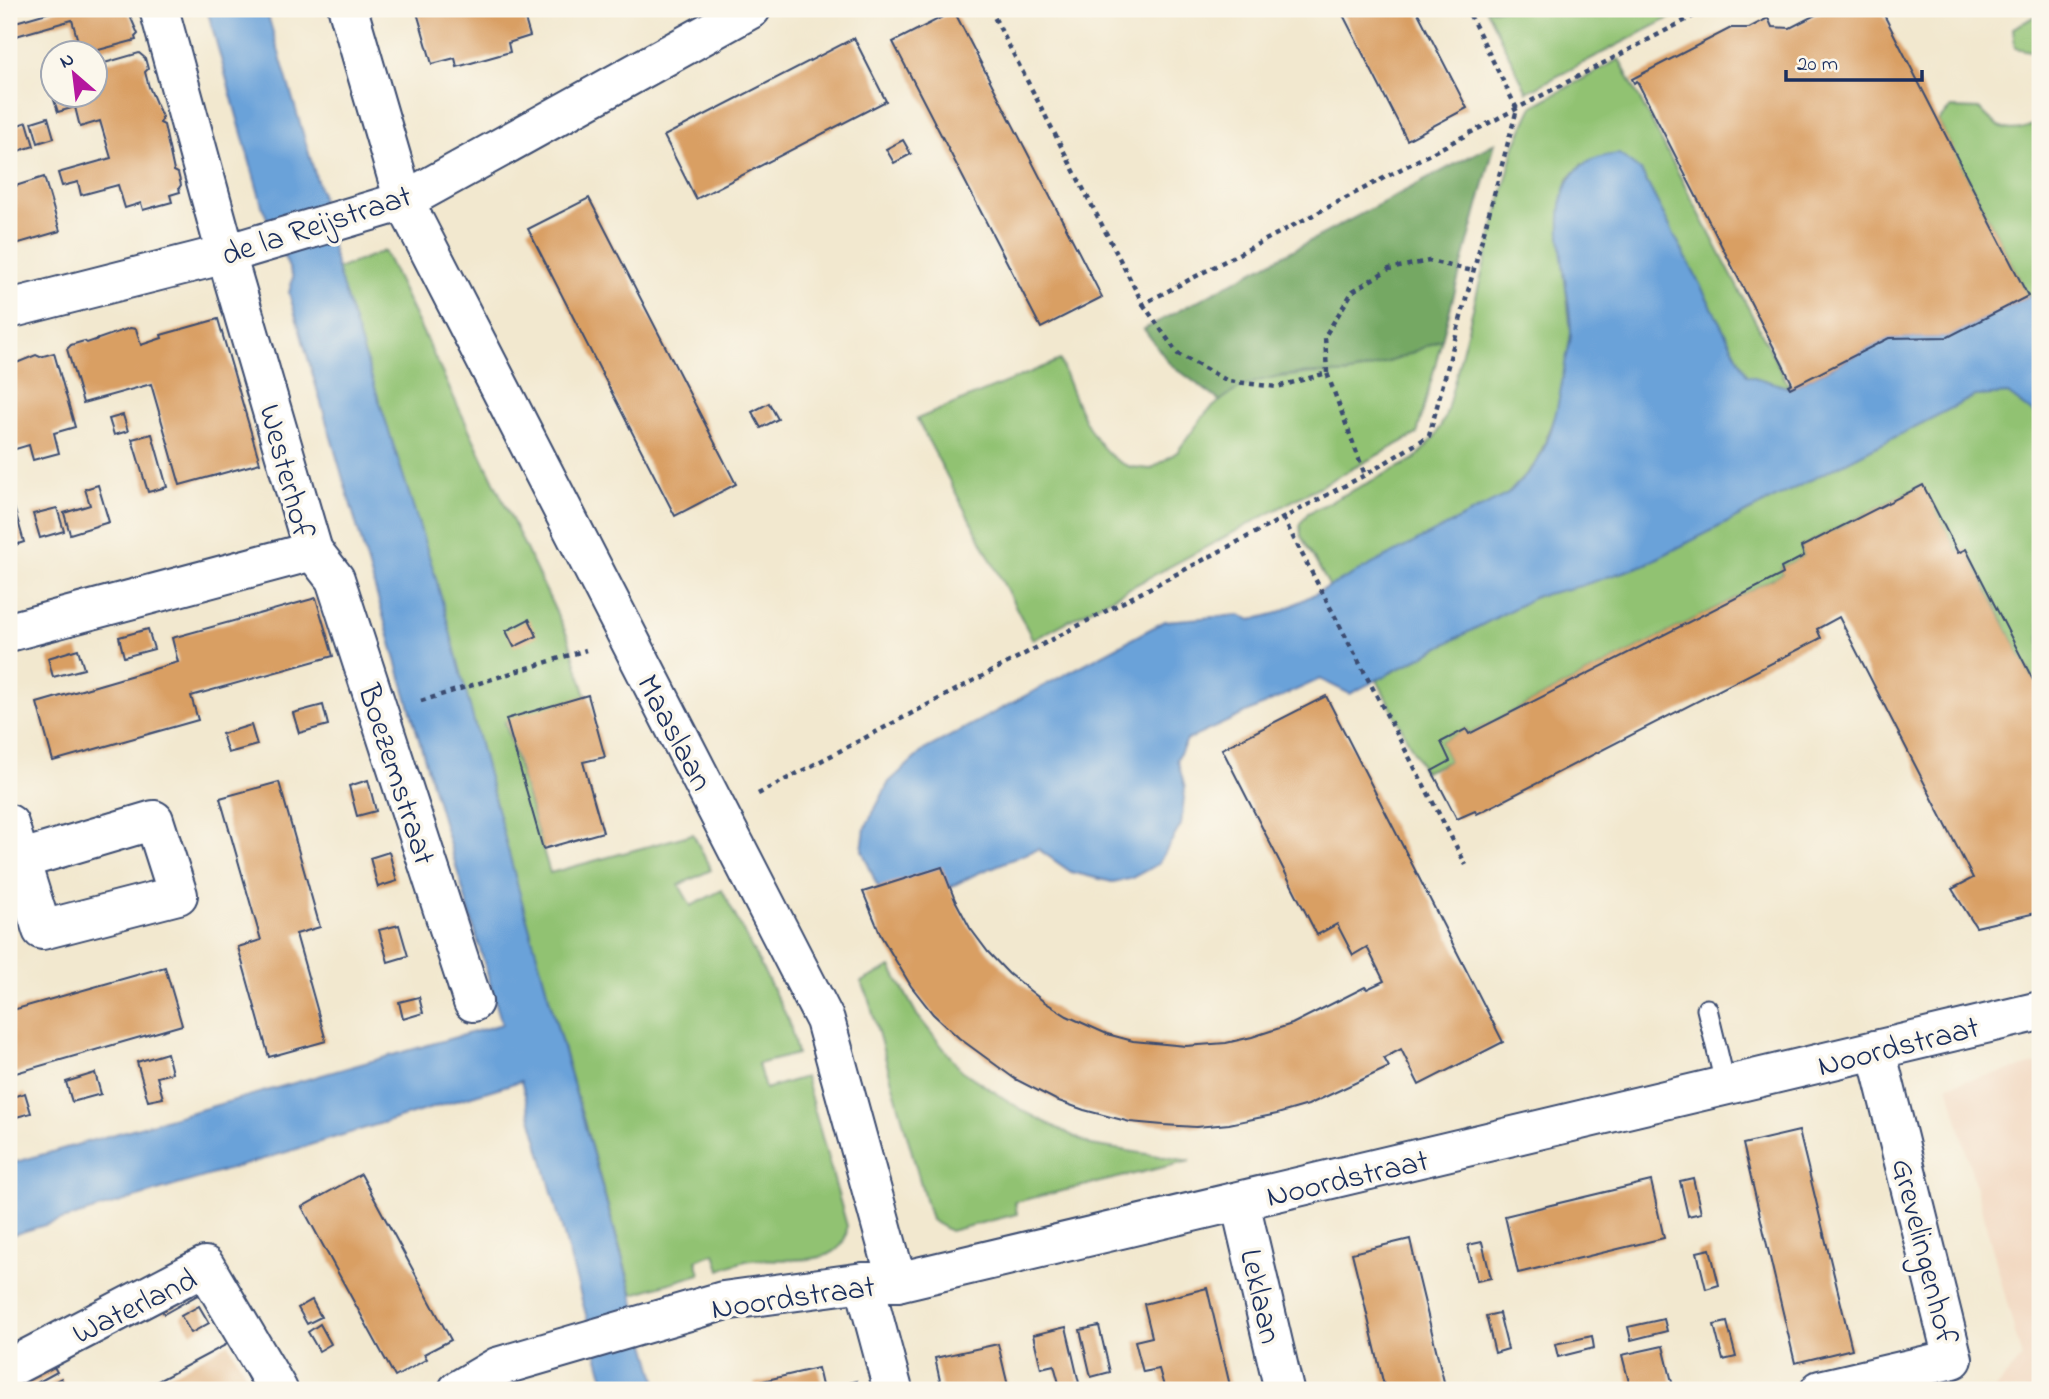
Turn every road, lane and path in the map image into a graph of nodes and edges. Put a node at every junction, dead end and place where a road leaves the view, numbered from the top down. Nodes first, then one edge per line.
1 (159, 9) edge
2 (348, 9) edge
3 (751, 9) edge
4 (990, 9) edge
5 (1466, 9) edge
6 (1706, 9) edge
7 (1517, 108) junction
8 (404, 201) junction
9 (244, 249) junction
10 (1473, 271) junction
11 (1143, 304) junction
12 (9, 309) edge
13 (1327, 373) junction
14 (1365, 475) junction
15 (1283, 518) junction
16 (313, 551) junction
17 (9, 632) edge
18 (627, 638) junction
19 (410, 704) dead end
20 (720, 814) junction
21 (1466, 865) dead end
22 (473, 1002) dead end
23 (1707, 1009) dead end
24 (2040, 1011) edge
25 (1876, 1050) junction
26 (1726, 1087) junction
27 (1240, 1202) junction
28 (881, 1282) junction
29 (11, 1367) dead end
30 (278, 1390) edge
31 (458, 1390) edge
32 (893, 1390) edge
33 (1284, 1390) edge
34 (1820, 1390) edge

1 - 9 street
2 - 8 street, Maaslaan
3 - 8 street, de la Reijstraat
4 - 11 path
5 - 7 path
6 - 7 path
7 - 10 path
7 - 11 path
8 - 9 street, de la Reijstraat
8 - 18 street, Maaslaan
9 - 12 street, de la Reijstraat
9 - 16 street, Westerhof
10 - 13 path
10 - 14 path
11 - 13 path
13 - 14 path
14 - 15 path
15 - 20 path
15 - 21 path
16 - 17 street, Westerhof
16 - 22 street, Boezemstraat
18 - 19 path
18 - 20 street, Maaslaan
20 - 28 street, Maaslaan
23 - 26 lane
24 - 25 street, Noordstraat
25 - 26 street, Noordstraat
25 - 34 street, Grevelingenhof
26 - 27 street, Noordstraat
27 - 28 street, Noordstraat
27 - 33 street, Leklaan
28 - 31 street, Noordstraat
28 - 32 street, Maaslaan
29 - 30 street, Waterland

